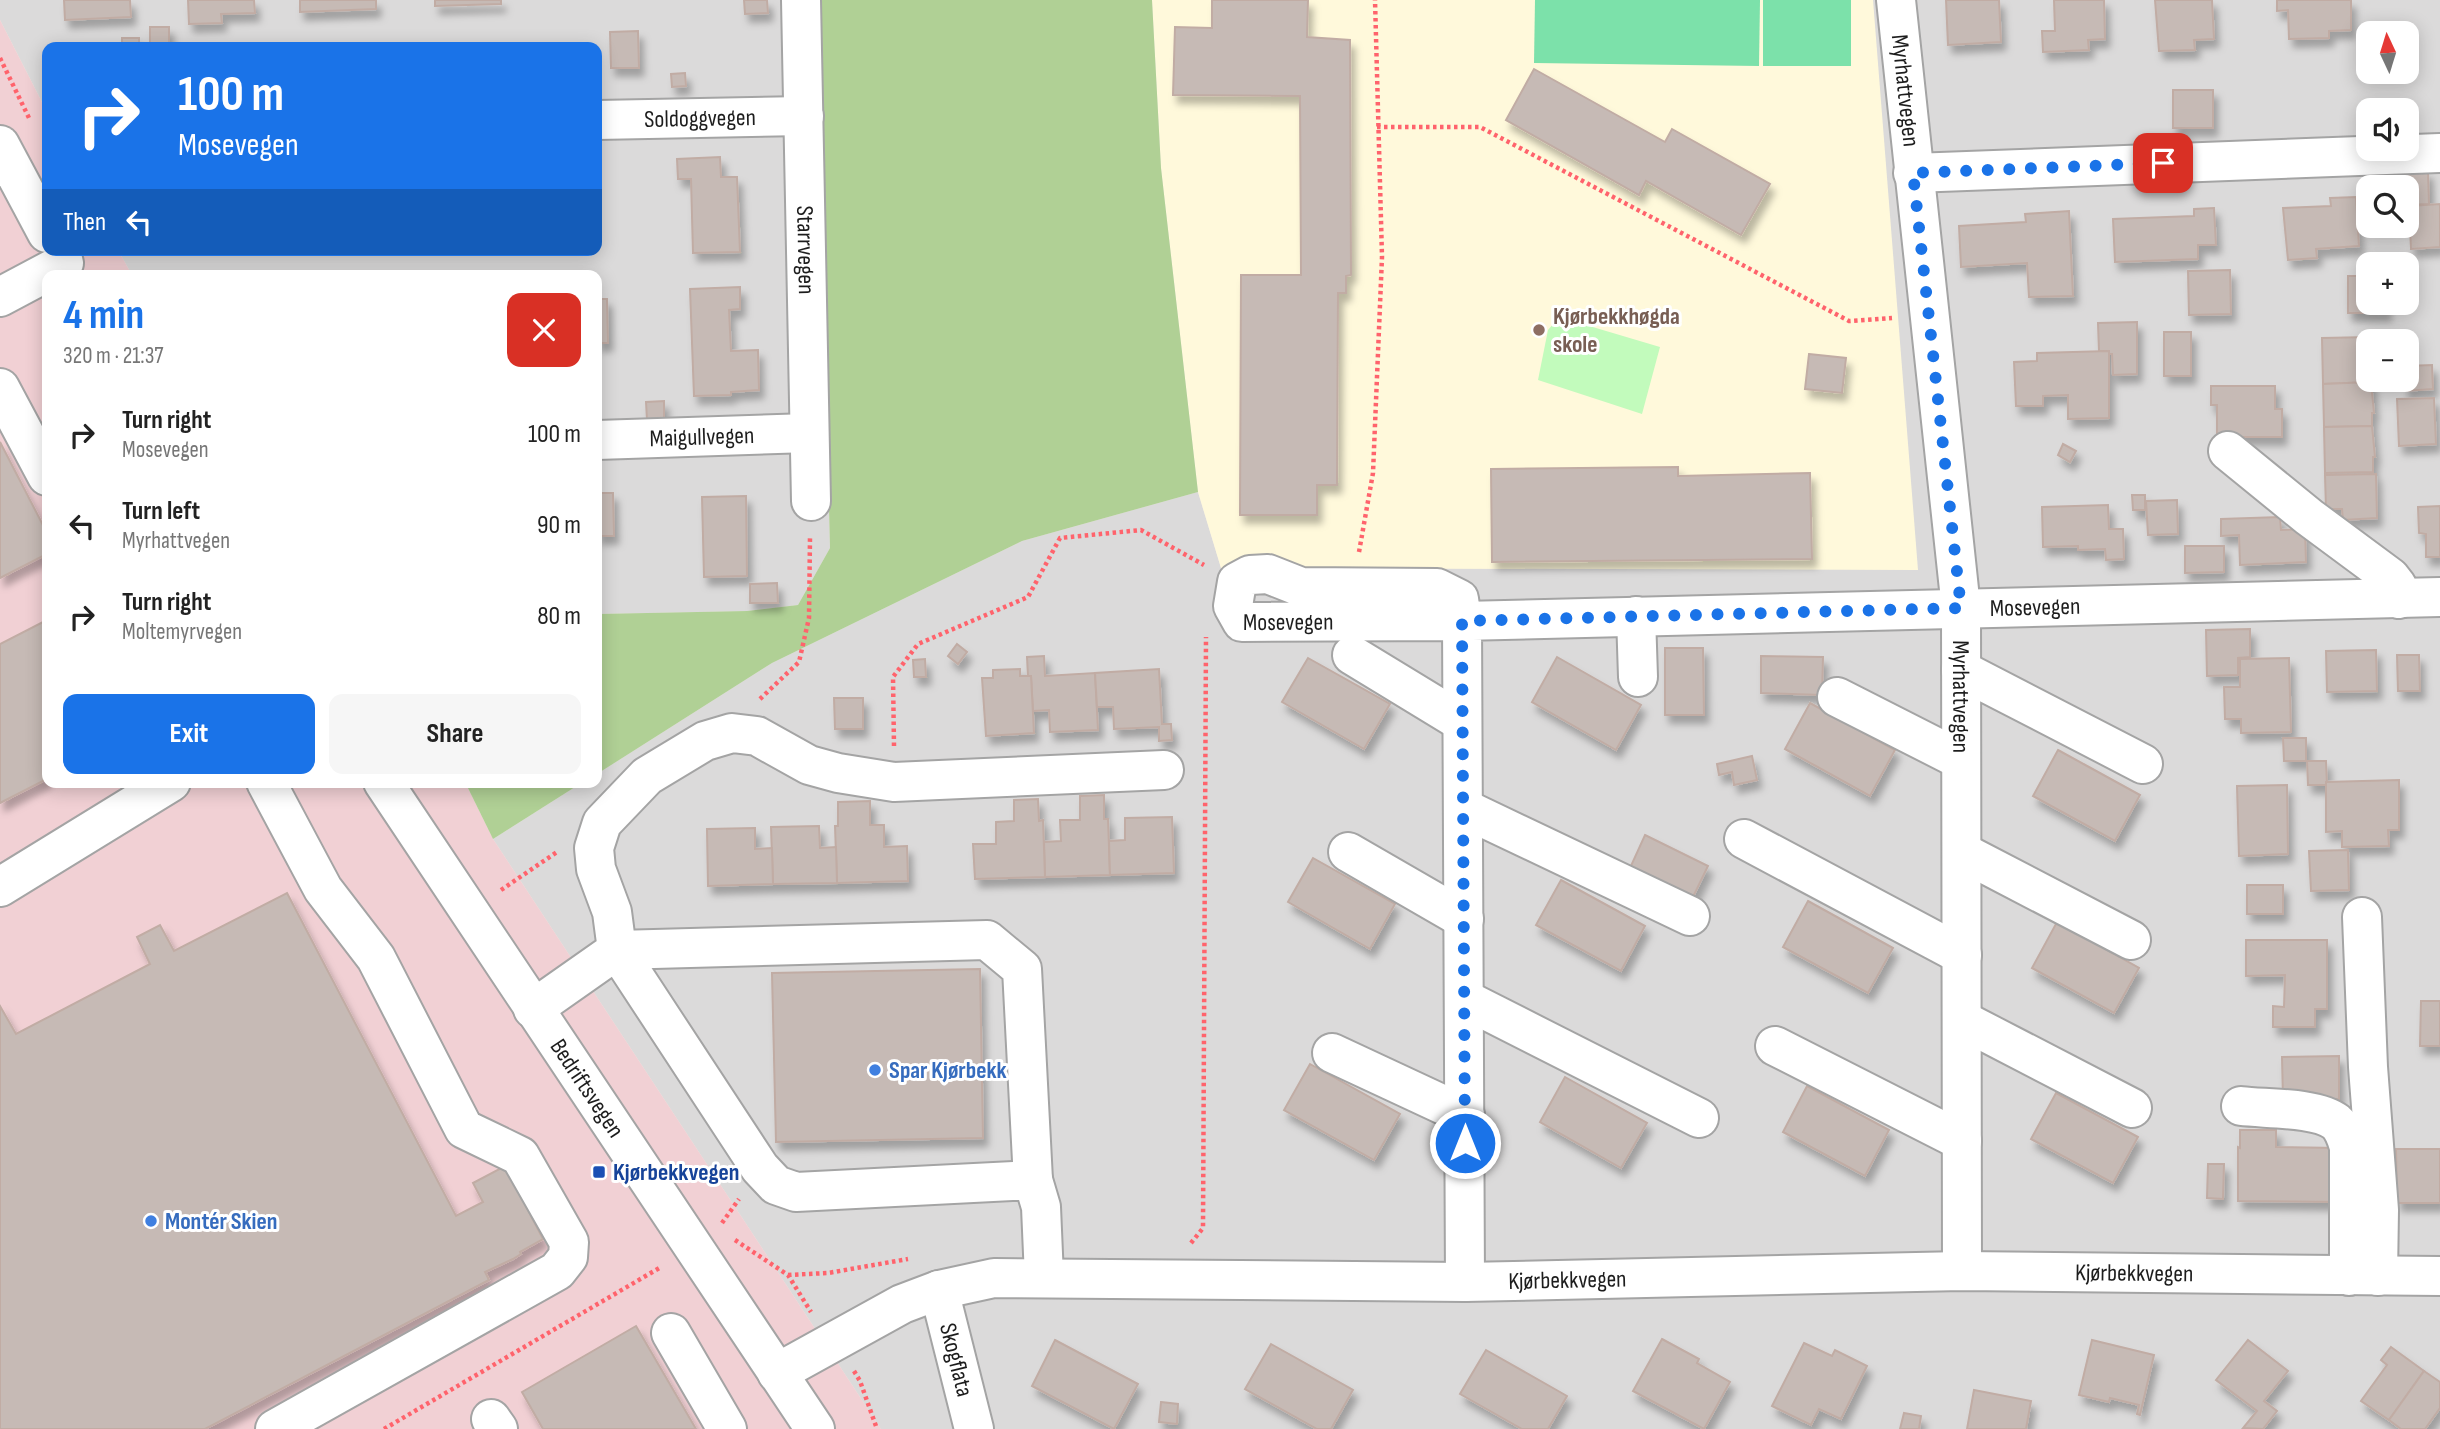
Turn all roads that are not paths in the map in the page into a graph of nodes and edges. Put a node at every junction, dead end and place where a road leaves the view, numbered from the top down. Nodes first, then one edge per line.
1 (801, 0) edge
2 (1896, 0) edge
3 (804, 116) junction
4 (602, 120) edge
5 (17, 138) edge
6 (2440, 153) edge
7 (1913, 173) junction
8 (42, 206) edge
9 (59, 256) edge
10 (0, 297) edge
11 (0, 388) edge
12 (808, 433) junction
13 (602, 440) edge
14 (2228, 452) dead end
15 (42, 467) edge
16 (811, 501) road end
17 (2440, 597) edge
18 (2399, 599) junction
19 (1961, 608) junction
20 (1636, 616) junction
21 (1462, 621) junction
22 (1352, 656) dead end
23 (1961, 670) junction
24 (1638, 677) dead end
25 (1837, 696) dead end
26 (1462, 722) junction
27 (1961, 760) junction
28 (2143, 765) dead end
29 (1164, 770) dead end
30 (161, 788) edge
31 (269, 788) edge
32 (387, 788) edge
33 (1463, 808) junction
34 (1744, 839) dead end
35 (1348, 852) dead end
36 (1962, 852) junction
37 (0, 887) edge
38 (1690, 916) dead end
39 (2362, 917) dead end
40 (1464, 919) junction
41 (2131, 940) dead end
42 (618, 950) junction
43 (1962, 955) junction
44 (1464, 999) junction
45 (533, 1009) junction
46 (1962, 1020) junction
47 (1775, 1046) dead end
48 (1332, 1053) dead end
49 (2241, 1106) dead end
50 (2133, 1108) dead end
51 (1465, 1115) junction
52 (1699, 1118) dead end
53 (1962, 1141) junction
54 (1033, 1180) junction
55 (1962, 1271) junction
56 (2364, 1276) junction
57 (2440, 1276) edge
58 (1044, 1277) junction
59 (1465, 1282) junction
60 (939, 1290) junction
61 (671, 1334) dead end
62 (777, 1373) junction
63 (275, 1429) edge
64 (727, 1429) edge
65 (815, 1429) edge
66 (974, 1429) edge

1 - 3 street, Starrvegen
2 - 7 street, Myrhattvegen
3 - 4 street, Soldoggvegen
3 - 12 street, Starrvegen
5 - 8 street
6 - 7 street
7 - 19 street, Myrhattvegen
9 - 10 street
11 - 15 street
12 - 13 street, Maigullvegen
12 - 16 street, Starrvegen
14 - 18 street
17 - 18 street, Mosevegen
18 - 19 street, Mosevegen
19 - 20 street, Mosevegen
19 - 23 street, Myrhattvegen
20 - 21 street, Mosevegen
20 - 24 street
21 - 21 street, Mosevegen
21 - 26 street, Mosevegen
22 - 26 street
23 - 27 street, Myrhattvegen
23 - 28 street
25 - 27 street
26 - 33 street, Mosevegen
27 - 36 street, Myrhattvegen
29 - 42 street
30 - 37 street
31 - 63 street
32 - 45 street, Bedriftsvegen
33 - 38 street
33 - 40 street, Mosevegen
34 - 43 street
35 - 40 street
36 - 41 street
36 - 43 street, Myrhattvegen
39 - 56 street
40 - 44 street, Mosevegen
42 - 45 street
42 - 54 street
42 - 54 street
43 - 46 street, Myrhattvegen
44 - 51 street, Mosevegen
44 - 52 street
45 - 62 street, Bedriftsvegen
46 - 50 street
46 - 53 street, Myrhattvegen
47 - 53 street
48 - 51 street
49 - 56 street
51 - 59 street, Mosevegen
53 - 55 street, Myrhattvegen
54 - 58 street
55 - 56 street, Kjørbekkvegen
55 - 59 street, Kjørbekkvegen
56 - 57 street, Kjørbekkvegen
58 - 59 street, Kjørbekkvegen
58 - 60 street, Kjørbekkvegen
60 - 62 street, Kjørbekkvegen
60 - 66 street, Skogflata
61 - 64 street
62 - 65 street, Bedriftsvegen

